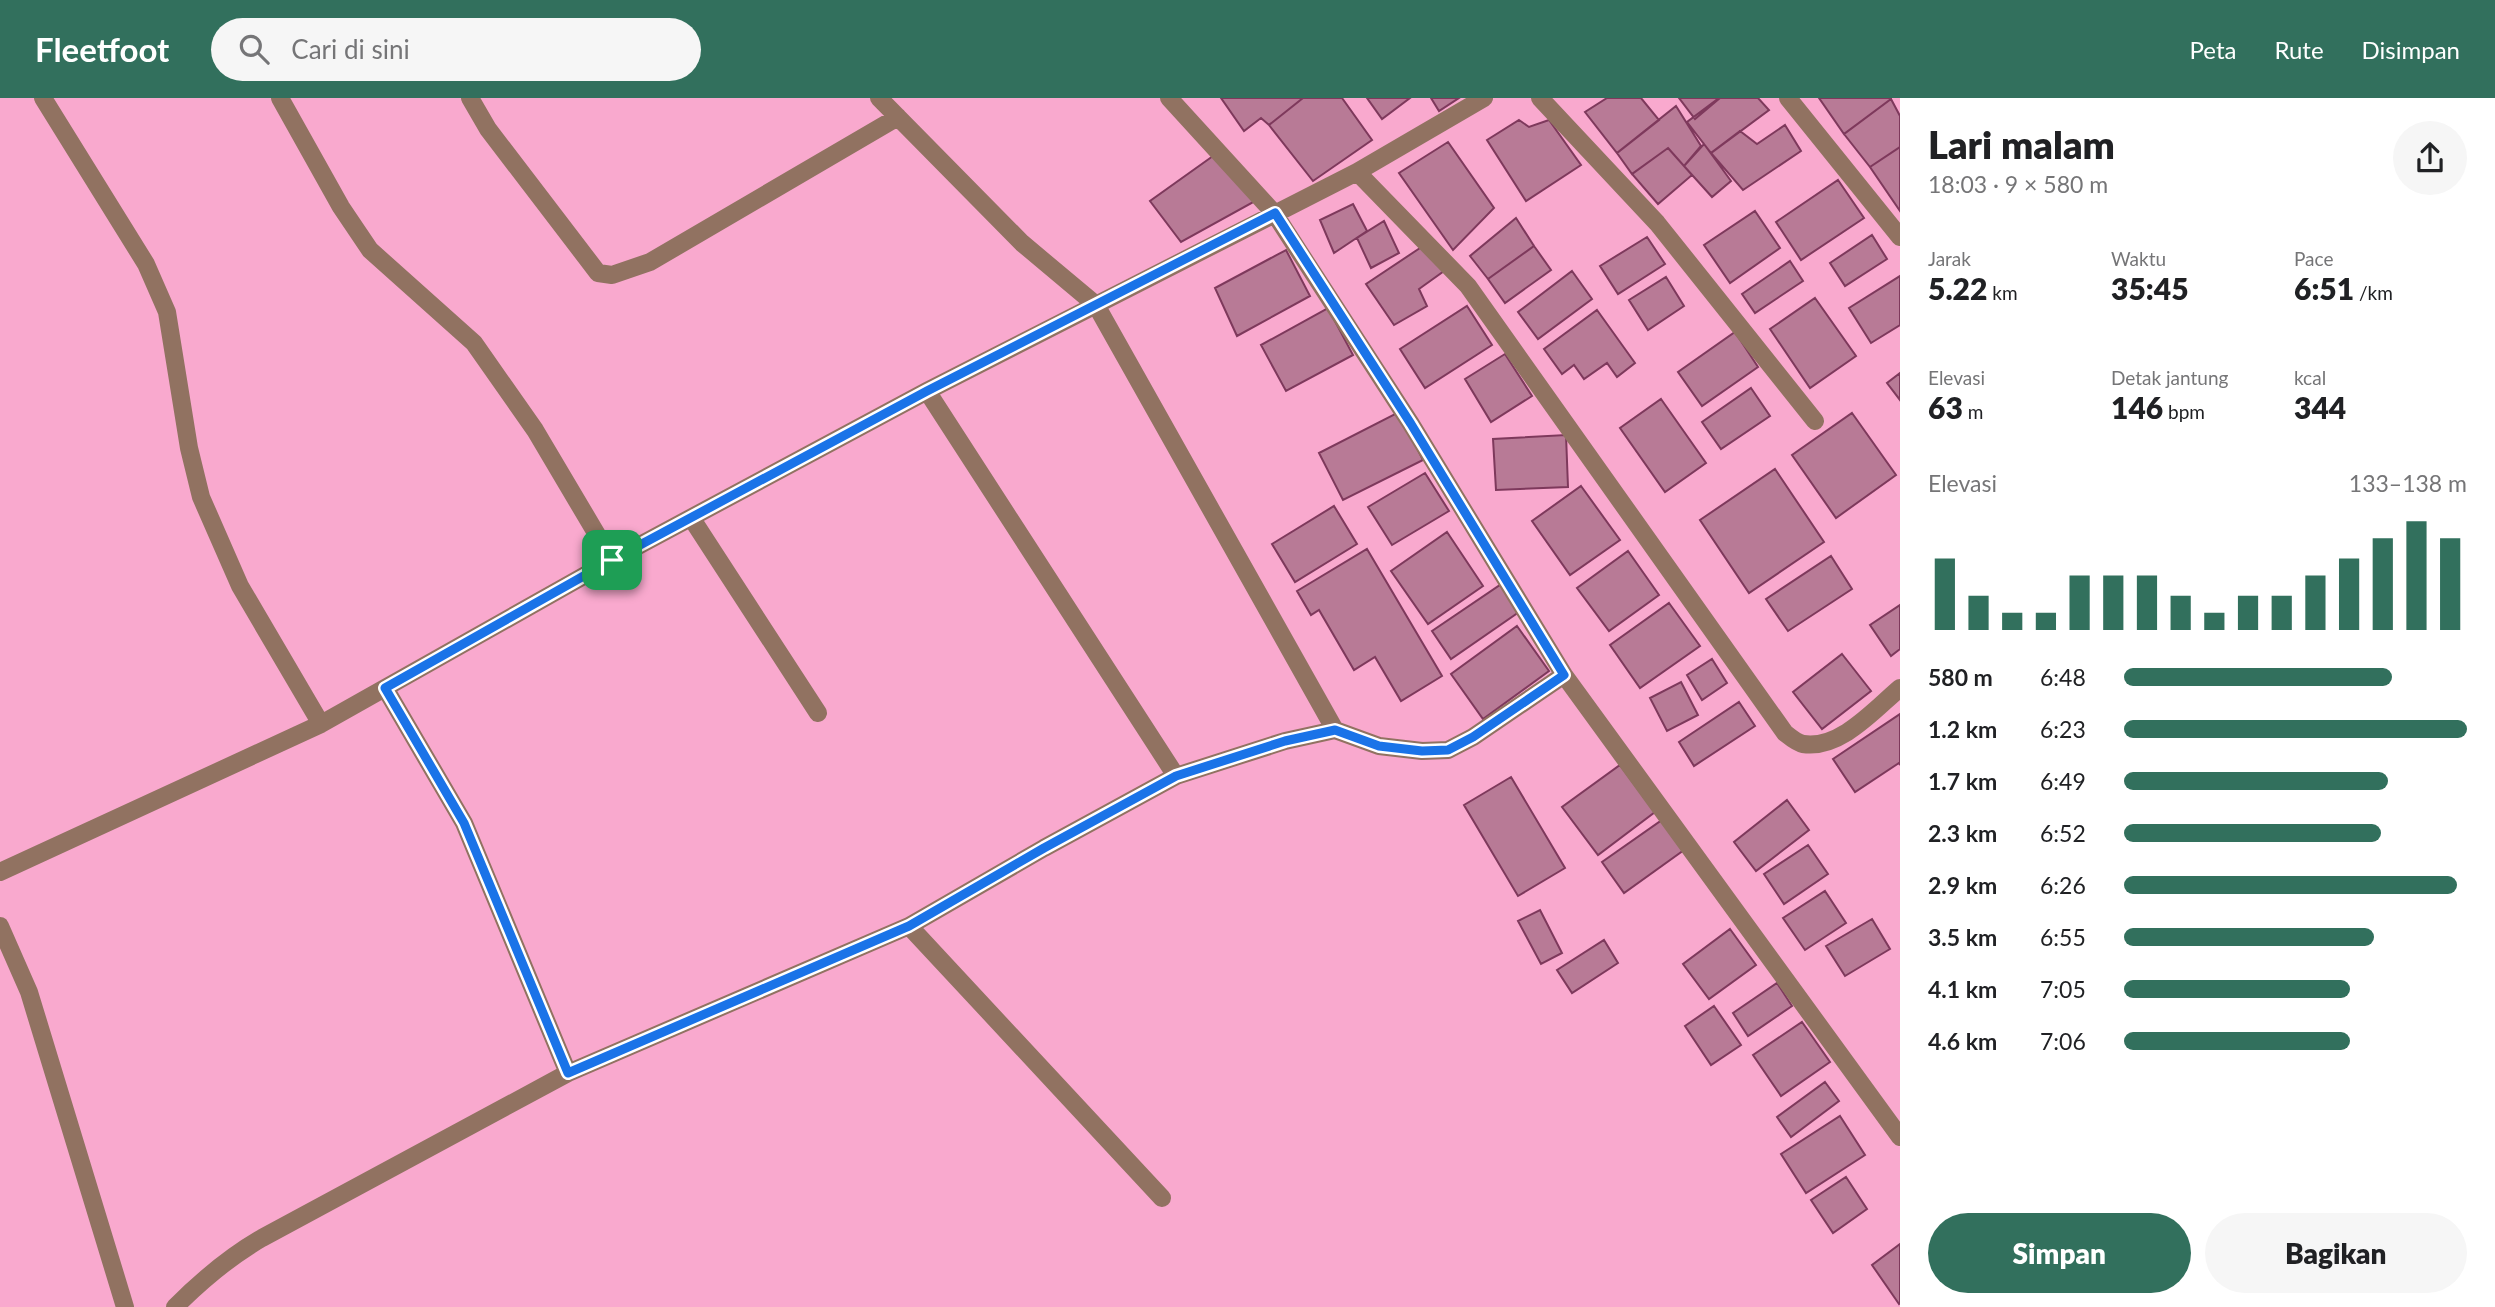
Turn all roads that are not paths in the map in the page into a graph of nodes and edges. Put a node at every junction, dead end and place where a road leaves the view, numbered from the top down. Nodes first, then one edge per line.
1 (43, 98) edge
2 (280, 98) edge
3 (470, 98) edge
4 (879, 98) edge
5 (1169, 98) edge
6 (1483, 98) edge
7 (1540, 98) edge
8 (1788, 98) edge
9 (898, 117) junction
10 (1357, 172) junction
11 (1275, 213) junction
12 (1900, 237) edge
13 (1096, 305) junction
14 (927, 391) junction
15 (1815, 421) dead end
16 (692, 519) junction
17 (612, 560) junction
18 (1564, 675) junction
19 (385, 688) junction
20 (1900, 688) edge
21 (818, 713) dead end
22 (321, 724) junction
23 (1335, 730) junction
24 (1176, 776) junction
25 (0, 872) edge
26 (0, 926) edge
27 (909, 926) junction
28 (568, 1073) junction
29 (1900, 1137) edge
30 (1162, 1198) dead end
31 (125, 1307) edge
32 (175, 1307) edge

1 - 22 street
2 - 17 street
3 - 9 street
4 - 9 street
5 - 11 street
6 - 10 street
7 - 15 street
8 - 12 street
9 - 13 street
10 - 11 street
10 - 20 street
11 - 13 street
11 - 18 street
13 - 14 street
13 - 23 street
14 - 16 street
14 - 24 street
16 - 17 street
16 - 21 street
17 - 19 street
18 - 23 street
18 - 29 street
19 - 22 street
19 - 28 street
22 - 25 street
23 - 24 street
24 - 27 street
26 - 31 street
27 - 28 street
27 - 30 street
28 - 32 street

